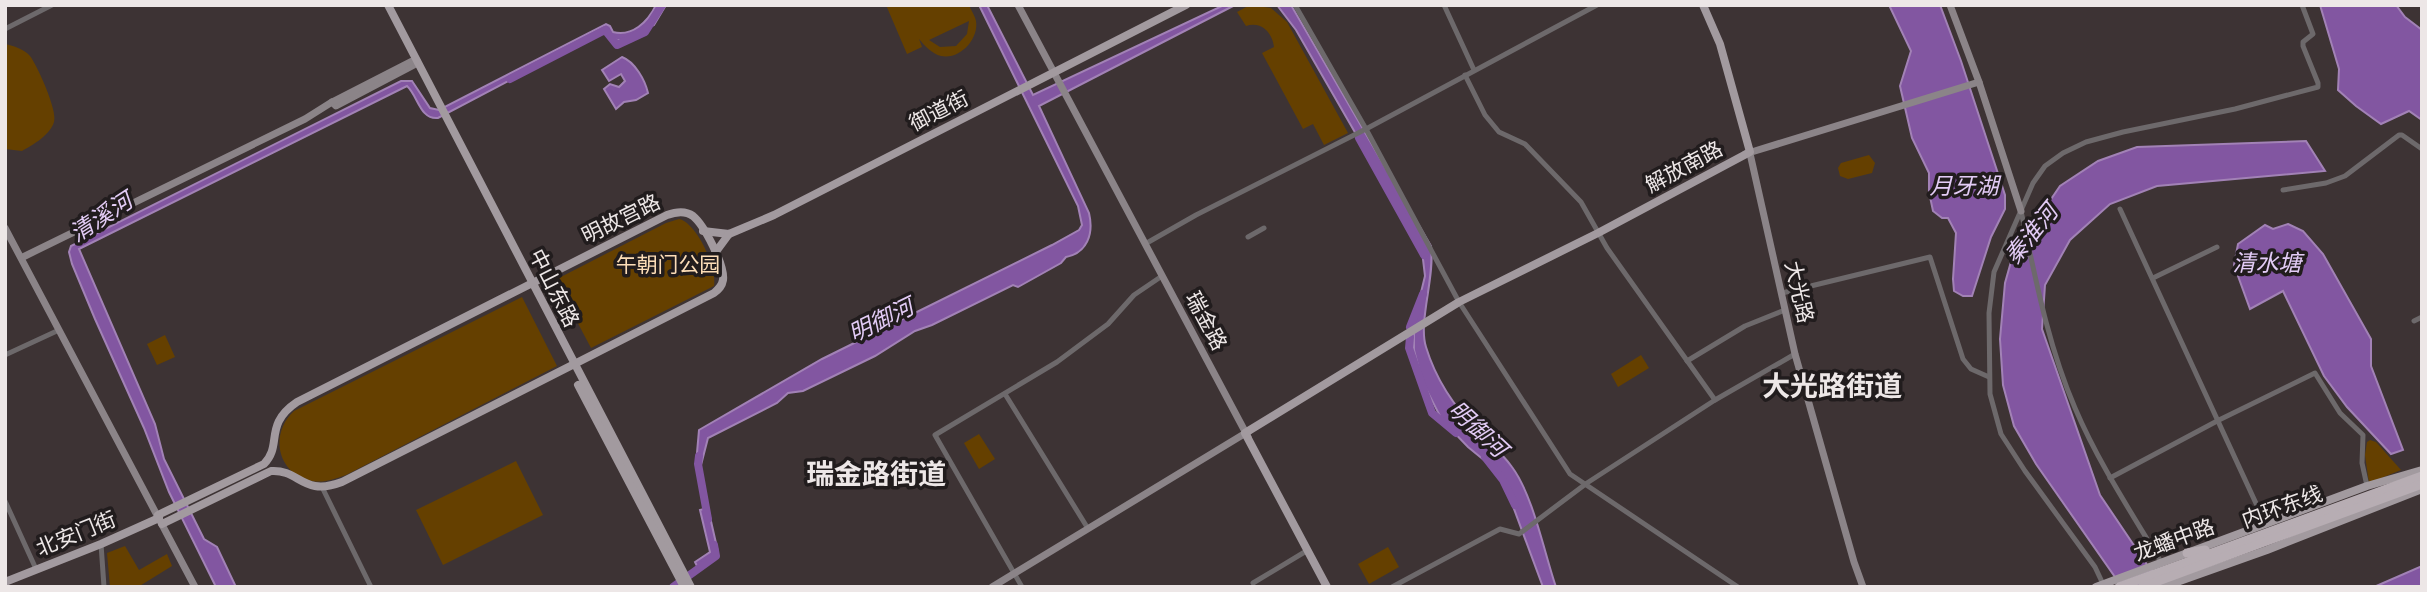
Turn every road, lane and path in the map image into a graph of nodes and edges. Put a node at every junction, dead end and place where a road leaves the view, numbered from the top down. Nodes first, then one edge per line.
1 (52, 5) edge
2 (386, 5) edge
3 (1018, 5) edge
4 (1186, 5) edge
5 (1295, 5) edge
6 (1444, 5) edge
7 (1597, 5) edge
8 (1703, 5) edge
9 (1950, 5) edge
10 (2302, 5) edge
11 (5, 29) edge
12 (414, 62) junction
13 (1474, 70) junction
14 (1054, 73) junction
15 (1465, 75) junction
16 (1979, 82) junction
17 (1366, 129) junction
18 (2422, 149) edge
19 (1750, 152) junction
20 (2283, 190) dead end
21 (2120, 209) dead end
22 (2021, 211) junction
23 (5, 228) edge
24 (1264, 229) dead end
25 (703, 231) junction
26 (1598, 233) junction
27 (729, 234) junction
28 (1248, 237) dead end
29 (1145, 244) junction
30 (2217, 247) dead end
31 (715, 253) junction
32 (23, 257) junction
33 (1162, 276) junction
34 (2153, 278) junction
35 (530, 284) junction
36 (1782, 293) junction
37 (1459, 302) junction
38 (1785, 310) junction
39 (2422, 317) edge
40 (2414, 321) dead end
41 (61, 330) junction
42 (1397, 340) junction
43 (1795, 354) junction
44 (5, 355) edge
45 (1687, 361) junction
46 (572, 366) junction
47 (1342, 374) joint
48 (1989, 377) junction
49 (1005, 394) junction
50 (1715, 400) junction
51 (2219, 420) junction
52 (1245, 433) junction
53 (273, 444) junction
54 (2422, 470) edge
55 (287, 472) junction
56 (2422, 476) edge
57 (2110, 478) junction
58 (1587, 483) junction
59 (2367, 486) junction
60 (322, 487) junction
61 (2422, 487) edge
62 (5, 501) edge
63 (190, 505) junction
64 (160, 519) junction
65 (2312, 520) junction
66 (2266, 525) junction
67 (1087, 527) junction
68 (101, 544) junction
69 (1308, 550) junction
70 (2229, 550) junction
71 (2187, 553) junction
72 (676, 564) junction
73 (36, 569) junction
74 (1014, 573) junction
75 (2157, 575) edge
76 (2195, 575) junction
77 (5, 582) edge
78 (1253, 583) dead end
79 (2099, 585) edge
80 (2116, 585) edge
81 (104, 587) edge
82 (195, 587) edge
83 (371, 587) edge
84 (684, 587) edge
85 (691, 587) edge
86 (992, 587) edge
87 (1022, 587) edge
88 (1327, 587) edge
89 (1392, 587) edge
90 (1738, 587) edge
91 (1863, 587) edge
92 (2143, 587) edge

1 - 11 street
2 - 12 main road, 中山东路
3 - 14 street, 瑞金路
4 - 14 main road, 御道街
5 - 17 street
6 - 13 street
7 - 13 street
8 - 19 street, 大光路
9 - 16 street
10 - 22 street
12 - 32 street
12 - 35 main road, 中山东路
13 - 15 street
14 - 27 main road, 御道街
14 - 29 street, 瑞金路
15 - 17 street
15 - 26 street
16 - 19 street, 解放南路
16 - 22 street
17 - 29 street
17 - 37 street
18 - 20 street
19 - 26 street, 解放南路
19 - 36 street, 大光路
21 - 34 street
22 - 48 street
22 - 57 street
23 - 32 street
24 - 28 street
25 - 27 main road, 御道街
25 - 31 main road, 明故宫路
25 - 35 main road, 明故宫路
26 - 37 street, 解放南路
26 - 45 street
27 - 31 main road
29 - 33 street, 瑞金路
30 - 34 street
31 - 46 main road, 明故宫路
32 - 41 street
33 - 49 street
33 - 52 street, 瑞金路
34 - 51 street
35 - 46 main road, 中山东路
35 - 53 main road, 明故宫路
36 - 38 street, 大光路
36 - 48 street
37 - 42 main road
37 - 42 street, 解放南路
37 - 58 street
38 - 43 street, 大光路
38 - 45 street
39 - 40 street
41 - 44 street
41 - 64 street
42 - 47 main road
43 - 50 street
43 - 91 street, 大光路
45 - 50 street
46 - 60 main road, 明故宫路
46 - 72 main road, 中山东路
47 - 52 street
48 - 79 street
49 - 67 street
49 - 74 street
50 - 58 street
51 - 57 street
51 - 59 street
51 - 66 street
52 - 67 street
52 - 69 street, 瑞金路
53 - 55 main road
53 - 63 main road, 明故宫路
54 - 59 main road, 龙蟠中路
55 - 60 main road
55 - 63 main road, 明故宫路
56 - 65 highway, 内环东线
57 - 75 street
58 - 89 street
58 - 90 street
59 - 66 main road, 龙蟠中路
60 - 83 street
61 - 65 highway, 内环东线
61 - 76 main road, 龙蟠中路
62 - 73 street
63 - 64 main road, 明故宫路
64 - 68 main road, 北安门街
64 - 82 street
65 - 70 highway, 内环东线
66 - 71 main road, 龙蟠中路
67 - 74 street
68 - 73 main road, 北安门街
68 - 81 street
69 - 78 street
69 - 88 street, 瑞金路
70 - 71 highway
70 - 75 highway, 内环东线
70 - 76 highway
71 - 75 main road, 龙蟠中路
72 - 84 main road, 中山东路
72 - 85 main road, 中山东路
73 - 77 main road, 北安门街
74 - 86 street
74 - 87 street
75 - 76 main road, 龙蟠中路
75 - 80 highway
75 - 92 highway
79 - 80 main road, 龙蟠中路

